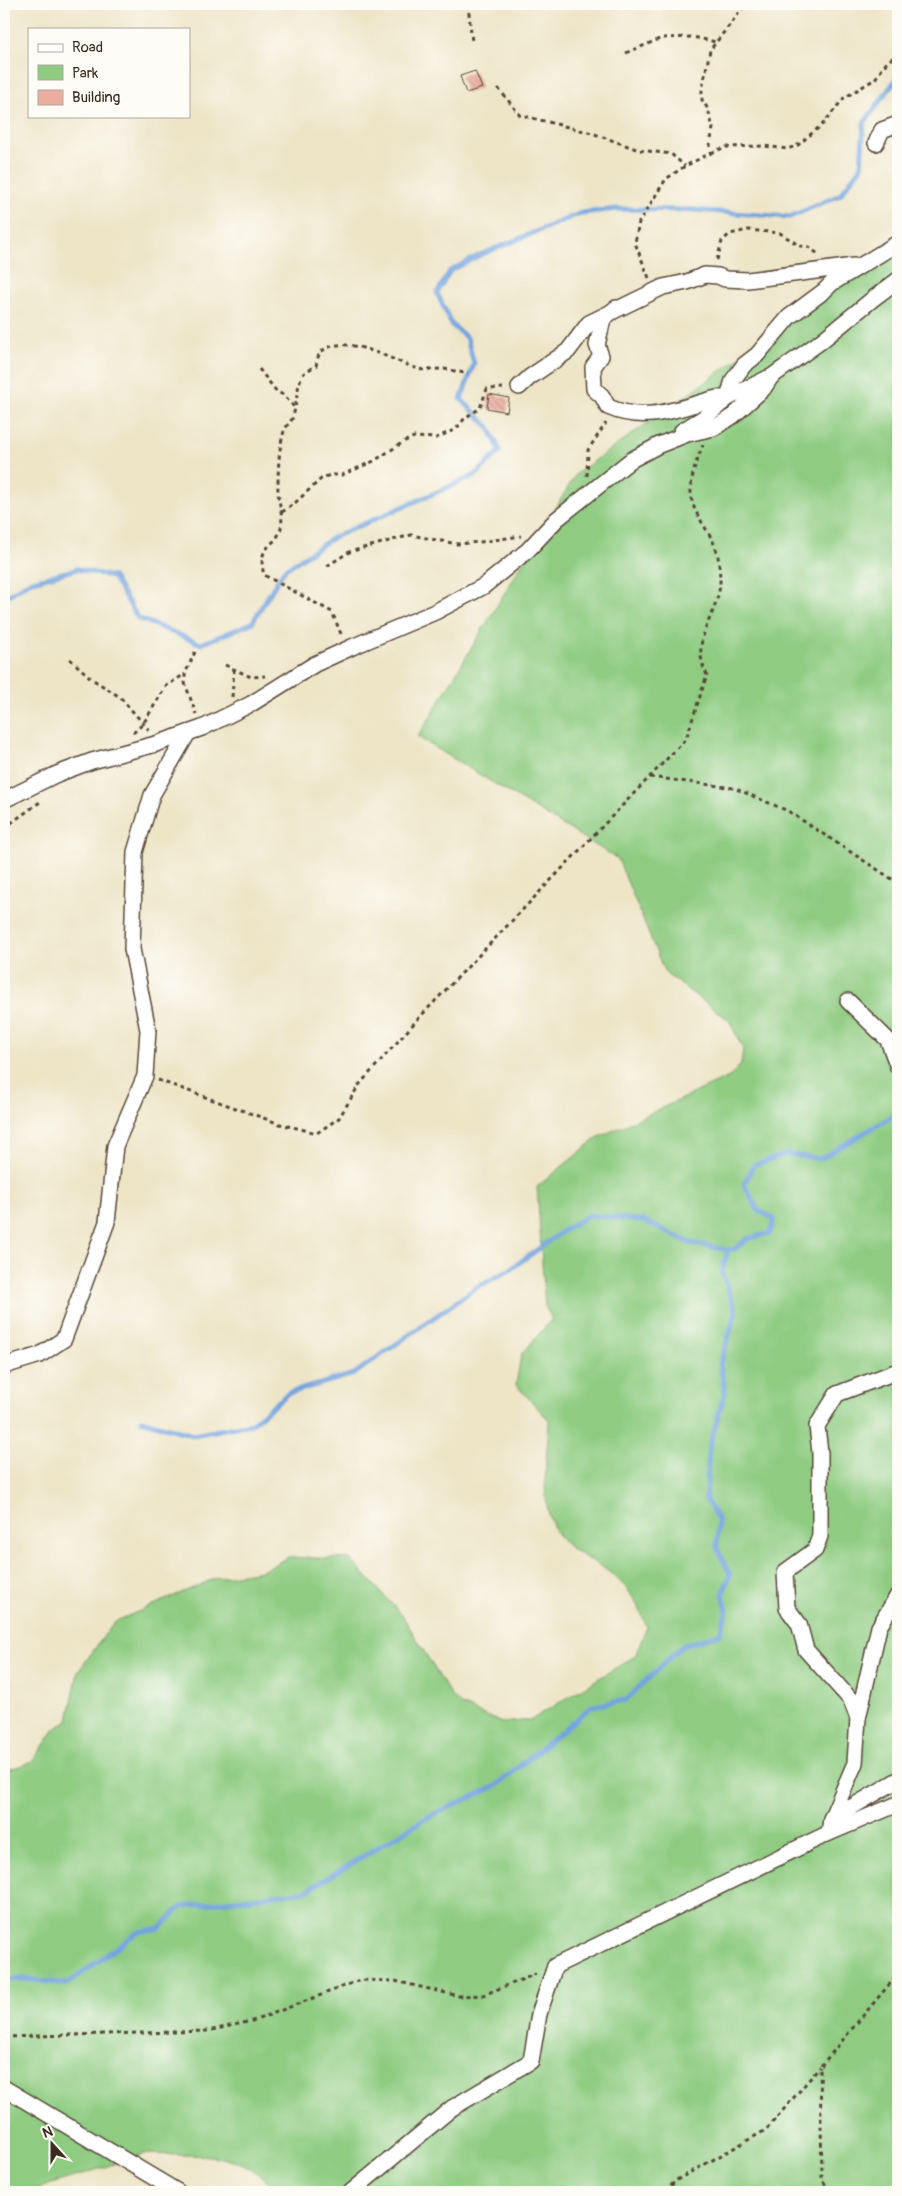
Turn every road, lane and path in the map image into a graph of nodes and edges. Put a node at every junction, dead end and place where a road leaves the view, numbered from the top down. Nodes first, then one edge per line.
1 (468, 4) edge
2 (746, 4) edge
3 (894, 4) edge
4 (898, 12) edge
5 (472, 42) dead end
6 (716, 42) junction
7 (626, 53) dead end
8 (898, 54) edge
9 (498, 88) dead end
10 (898, 124) edge
11 (876, 143) dead end
12 (711, 153) junction
13 (685, 166) junction
14 (898, 243) edge
15 (860, 266) junction
16 (832, 270) junction
17 (718, 276) junction
18 (898, 280) edge
19 (654, 290) junction
20 (616, 308) junction
21 (259, 369) dead end
22 (468, 374) dead end
23 (771, 377) junction
24 (519, 386) joint
25 (728, 398) junction
26 (294, 407) junction
27 (616, 411) junction
28 (714, 428) junction
29 (659, 445) junction
30 (595, 490) junction
31 (282, 512) junction
32 (546, 531) junction
33 (327, 566) dead end
34 (352, 647) junction
35 (195, 652) dead end
36 (70, 659) dead end
37 (225, 665) dead end
38 (234, 670) junction
39 (185, 674) junction
40 (267, 676) dead end
41 (230, 715) junction
42 (143, 724) junction
43 (195, 730) junction
44 (131, 735) dead end
45 (163, 742) junction
46 (649, 777) junction
47 (4, 800) edge
48 (898, 883) edge
49 (848, 1002) dead end
50 (898, 1067) edge
51 (145, 1076) junction
52 (4, 1366) edge
53 (898, 1371) edge
54 (897, 1600) edge
55 (858, 1718) junction
56 (898, 1780) edge
57 (898, 1804) edge
58 (830, 1826) junction
59 (555, 1966) junction
60 (898, 1974) edge
61 (4, 2037) edge
62 (820, 2067) junction
63 (4, 2088) edge
64 (178, 2192) edge
65 (351, 2192) edge
66 (666, 2192) edge
67 (829, 2192) edge

1 - 5 path
2 - 6 path
3 - 4 path
6 - 7 path
6 - 12 path
8 - 12 path
9 - 13 path
10 - 11 street
12 - 13 path
13 - 19 path
14 - 15 street
15 - 16 street
15 - 25 street
16 - 17 street
16 - 17 path
17 - 19 street
18 - 23 street
19 - 20 street
20 - 24 street
20 - 27 street
21 - 26 path
22 - 26 path
23 - 25 street
23 - 28 street
24 - 31 path
25 - 27 street
25 - 29 street
26 - 31 path
27 - 30 path
28 - 29 street
28 - 46 path
29 - 30 street
30 - 32 street
31 - 34 path
32 - 33 path
32 - 34 street
34 - 41 street
35 - 39 path
36 - 42 path
37 - 38 path
38 - 40 path
38 - 41 path
39 - 42 path
39 - 43 path
41 - 43 street
42 - 44 path
42 - 45 path
43 - 45 street
43 - 51 street
45 - 47 street
46 - 48 path
46 - 51 path
49 - 50 street
51 - 52 street
53 - 55 street
54 - 55 street
55 - 58 street
56 - 58 street
57 - 58 street
58 - 59 street
59 - 61 path
59 - 65 street
60 - 62 path
62 - 66 path
62 - 67 path
63 - 64 street

